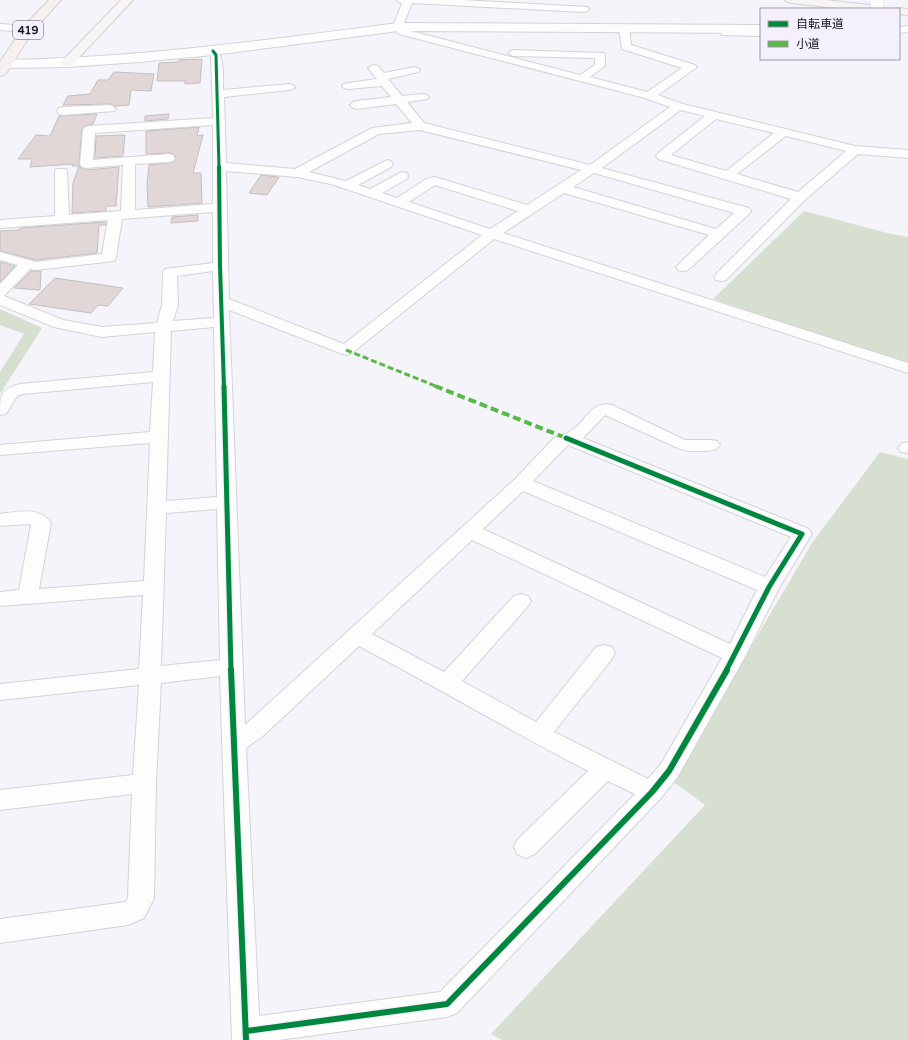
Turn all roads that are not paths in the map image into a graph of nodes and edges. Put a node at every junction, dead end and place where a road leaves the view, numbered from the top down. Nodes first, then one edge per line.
1 (55, 0) edge
2 (127, 0) edge
3 (401, 0) edge
4 (408, 0) edge
5 (594, 0) edge
6 (791, 0) edge
7 (877, 5) edge
8 (584, 9) junction
9 (0, 27) edge
10 (398, 27) junction
11 (568, 28) junction
12 (624, 28) junction
13 (654, 28) junction
14 (28, 29) junction
15 (760, 29) edge
16 (760, 33) edge
17 (213, 50) junction
18 (506, 58) junction
19 (67, 63) junction
20 (3, 68) edge
21 (374, 68) dead end
22 (414, 70) dead end
23 (582, 78) junction
24 (383, 79) junction
25 (348, 86) dead end
26 (289, 87) dead end
27 (218, 94) junction
28 (649, 96) junction
29 (423, 97) dead end
30 (399, 100) junction
31 (356, 105) dead end
32 (679, 106) junction
33 (63, 111) dead end
34 (715, 114) junction
35 (219, 121) junction
36 (420, 126) junction
37 (107, 128) junction
38 (784, 132) junction
39 (855, 150) junction
40 (908, 154) edge
41 (162, 155) dead end
42 (129, 161) junction
43 (387, 164) dead end
44 (220, 168) junction
45 (592, 169) junction
46 (61, 172) dead end
47 (297, 173) junction
48 (402, 176) dead end
49 (727, 176) junction
50 (347, 186) junction
51 (562, 188) junction
52 (372, 194) junction
53 (800, 198) junction
54 (398, 202) junction
55 (220, 207) junction
56 (529, 210) junction
57 (122, 214) junction
58 (62, 219) junction
59 (0, 224) edge
60 (492, 234) junction
61 (719, 234) junction
62 (0, 256) edge
63 (28, 263) junction
64 (220, 266) junction
65 (683, 267) dead end
66 (721, 277) dead end
67 (0, 293) edge
68 (0, 300) edge
69 (222, 302) junction
70 (222, 322) junction
71 (163, 327) junction
72 (908, 368) edge
73 (162, 376) junction
74 (0, 410) edge
75 (159, 437) junction
76 (566, 438) junction
77 (711, 445) dead end
78 (0, 450) edge
79 (521, 483) junction
80 (226, 502) junction
81 (156, 508) junction
82 (0, 520) edge
83 (470, 531) junction
84 (154, 587) junction
85 (769, 587) junction
86 (28, 596) junction
87 (0, 599) edge
88 (521, 601) dead end
89 (357, 635) junction
90 (604, 653) dead end
91 (735, 656) junction
92 (231, 667) junction
93 (150, 676) junction
94 (447, 683) junction
95 (0, 692) edge
96 (539, 735) junction
97 (235, 744) junction
98 (606, 768) junction
99 (144, 783) junction
100 (652, 792) junction
101 (0, 800) edge
102 (526, 847) dead end
103 (0, 931) edge
104 (246, 1035) edge

1 - 14 highway, 419
2 - 19 main road
3 - 4 street
4 - 8 street
4 - 10 street
5 - 8 street
6 - 7 main road
8 - 11 street
9 - 14 street
10 - 11 street
10 - 17 street
10 - 18 street
11 - 12 street
12 - 13 street
12 - 28 street
13 - 15 street
13 - 16 street
14 - 20 highway, 419
17 - 19 street
17 - 27 street
18 - 23 street
18 - 23 street
19 - 20 street
21 - 24 street
22 - 24 street
23 - 28 street
24 - 25 street
24 - 30 street
26 - 27 street
27 - 35 street
28 - 32 street
29 - 30 street
30 - 31 street
30 - 36 street
32 - 34 street
32 - 45 street
33 - 37 street
34 - 38 street
34 - 49 street
35 - 37 street
35 - 44 street
36 - 45 street
36 - 47 street
37 - 42 street
38 - 39 street
38 - 49 street
39 - 40 street
39 - 53 street
41 - 42 street
42 - 57 street
43 - 50 street
44 - 47 street
44 - 55 street
45 - 51 street
45 - 61 street
46 - 58 street
47 - 50 street
48 - 52 street
49 - 53 street
50 - 52 street
51 - 56 street
51 - 61 street
52 - 54 street
53 - 66 street
54 - 56 street
54 - 60 street
55 - 57 street
55 - 64 street
56 - 60 street
57 - 58 street
57 - 63 street
58 - 59 street
60 - 69 street
60 - 72 street
61 - 65 street
62 - 63 street
63 - 67 street
64 - 69 street
64 - 71 street
68 - 71 street
69 - 70 street
70 - 71 street
70 - 80 street
71 - 73 street
73 - 74 street
73 - 75 street
75 - 78 street
75 - 81 street
76 - 77 street
76 - 79 street
76 - 85 street
79 - 83 street
79 - 85 street
80 - 81 street
80 - 92 street
81 - 84 street
82 - 86 street
83 - 89 street
83 - 91 street
84 - 86 street
84 - 93 street
85 - 91 street
86 - 87 street
88 - 94 street
89 - 94 street
89 - 97 street
90 - 96 street
91 - 100 street
92 - 93 street
92 - 97 street
93 - 95 street
93 - 99 street
94 - 96 street
96 - 98 street
97 - 104 street
98 - 100 street
98 - 102 street
99 - 101 street
99 - 103 street
100 - 104 street

